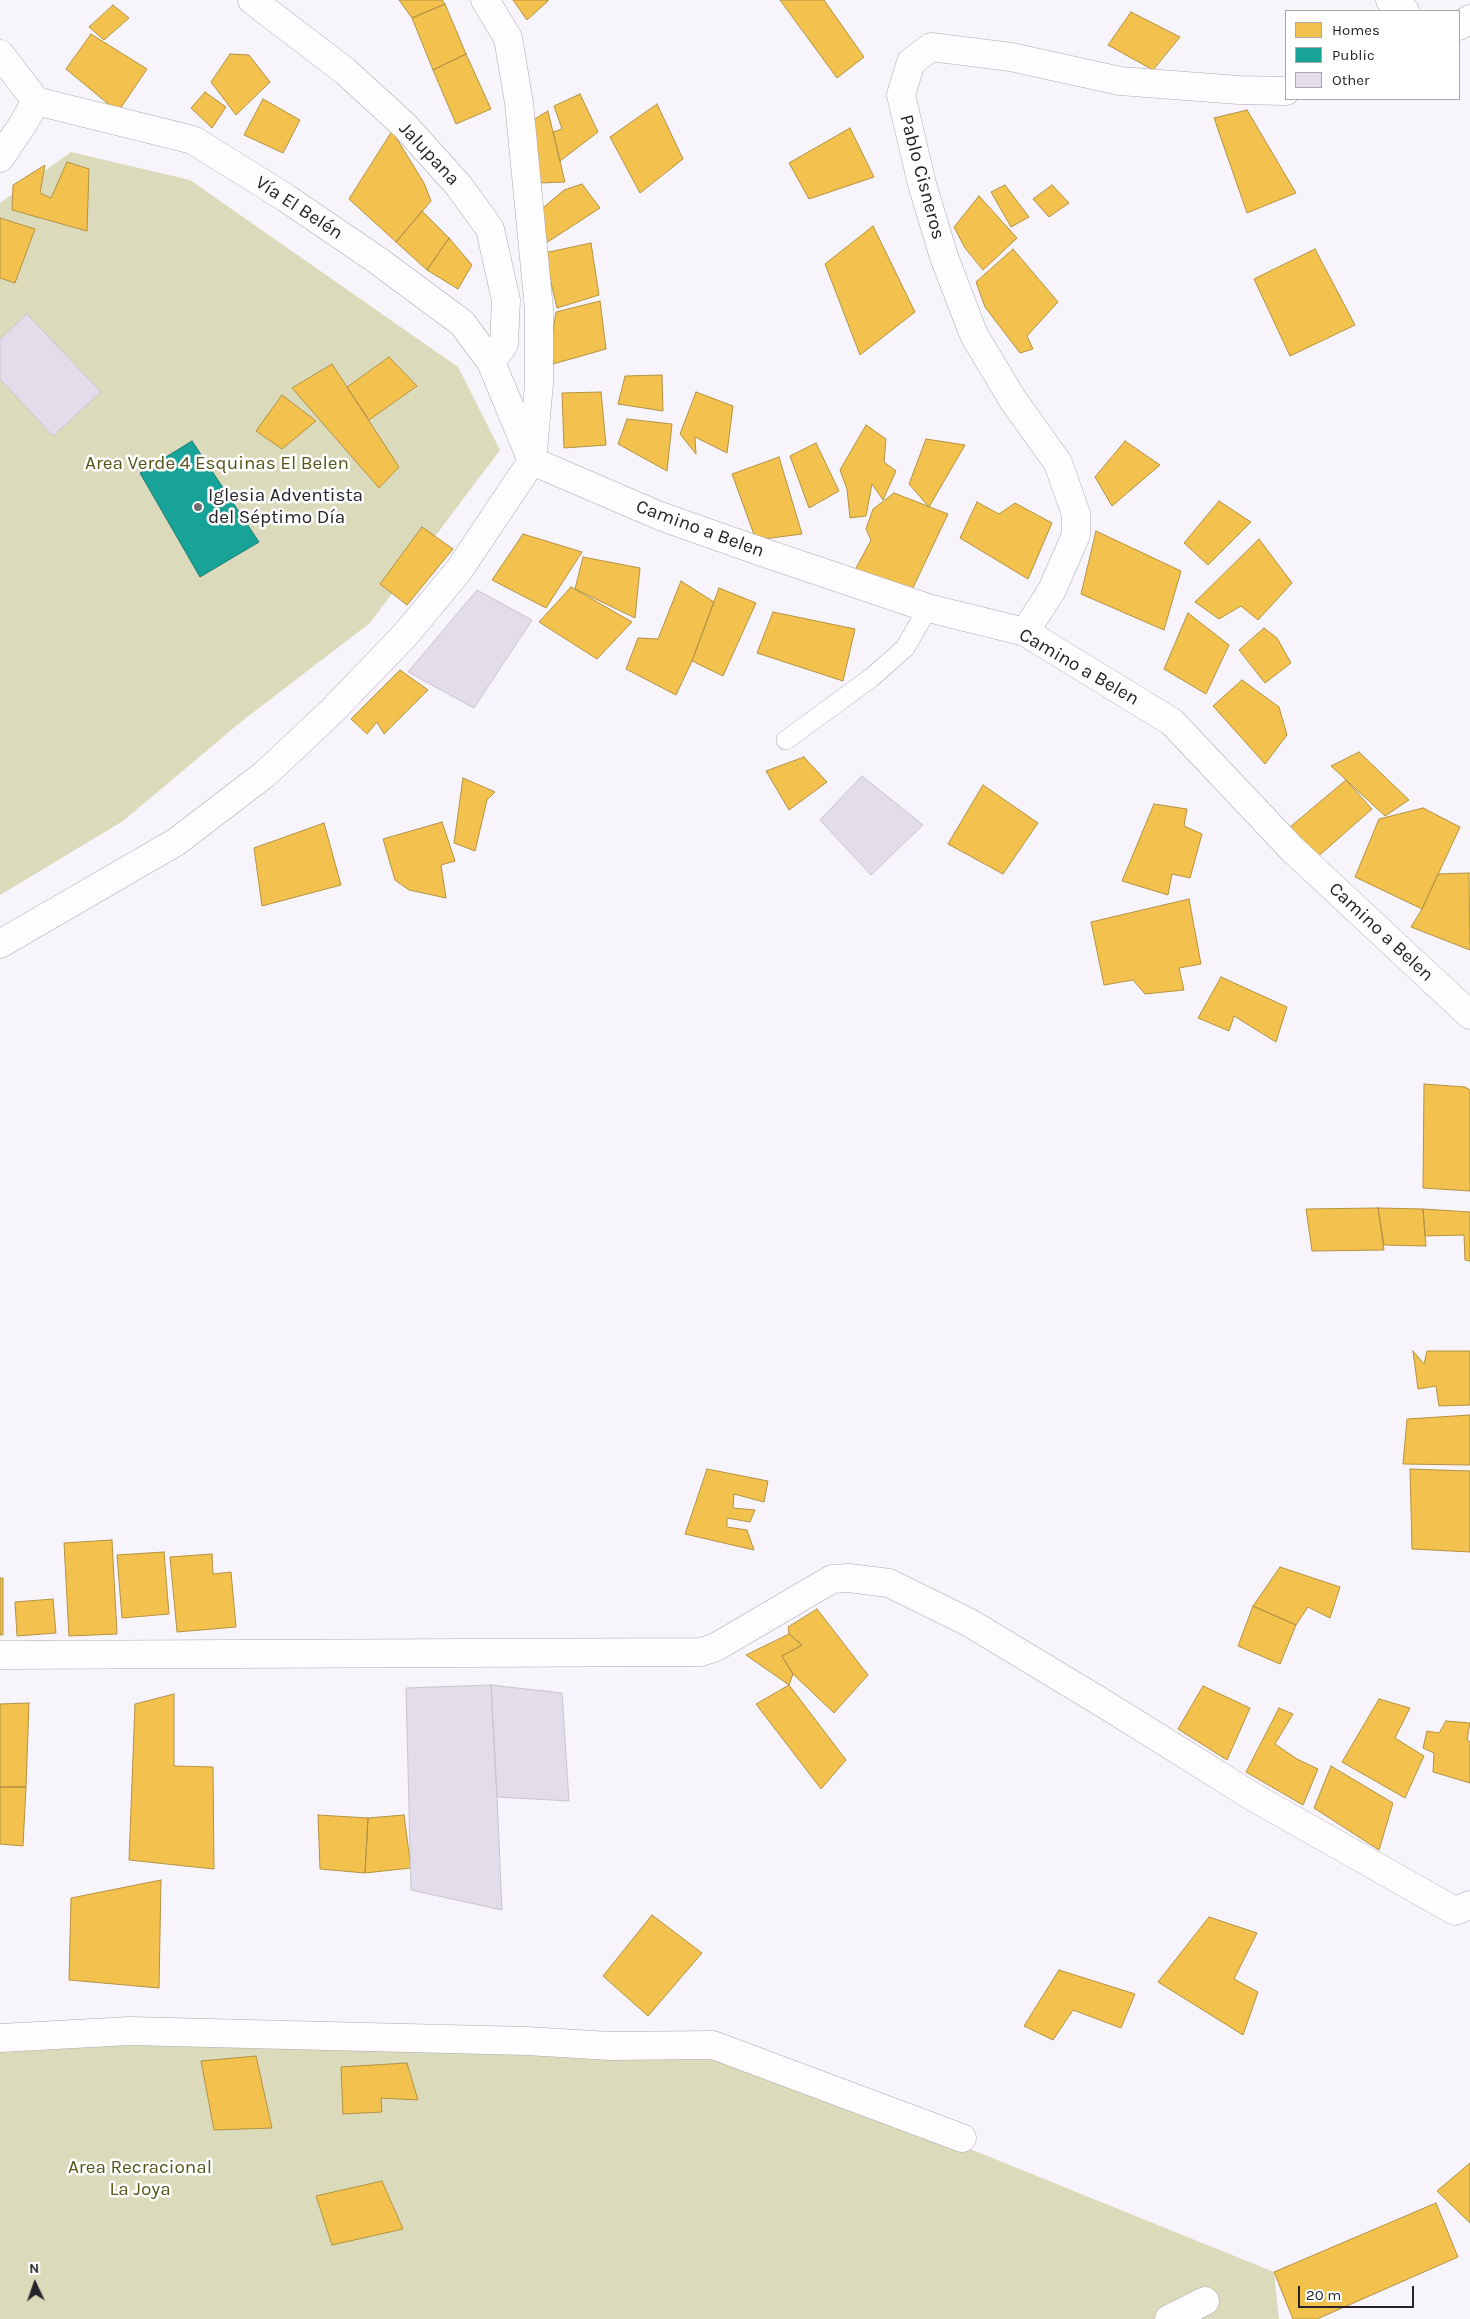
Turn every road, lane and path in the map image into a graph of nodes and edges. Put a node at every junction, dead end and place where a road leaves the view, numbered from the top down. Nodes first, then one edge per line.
1 (252, 0) edge
2 (485, 0) edge
3 (1390, 0) edge
4 (1404, 10) edge
5 (0, 54) edge
6 (1285, 91) edge
7 (36, 100) junction
8 (0, 158) edge
9 (492, 362) junction
10 (532, 461) junction
11 (928, 608) junction
12 (1025, 632) junction
13 (786, 740) dead end
14 (0, 944) edge
15 (1470, 1015) edge
16 (0, 1655) edge
17 (1470, 1905) edge
18 (0, 2038) edge
19 (962, 2138) dead end
20 (1205, 2301) dead end
21 (1169, 2319) edge

1 - 9 street, Jalupana
2 - 10 street
3 - 4 street
5 - 7 street
6 - 12 street, Pablo Cisneros
7 - 8 street
7 - 9 street, Vía El Belén
9 - 10 street, Vía El Belén
10 - 11 street, Camino a Belen
10 - 14 street
11 - 12 street, Camino a Belen
11 - 13 lane
12 - 15 street, Camino a Belen
16 - 17 street
18 - 19 street
20 - 21 street

